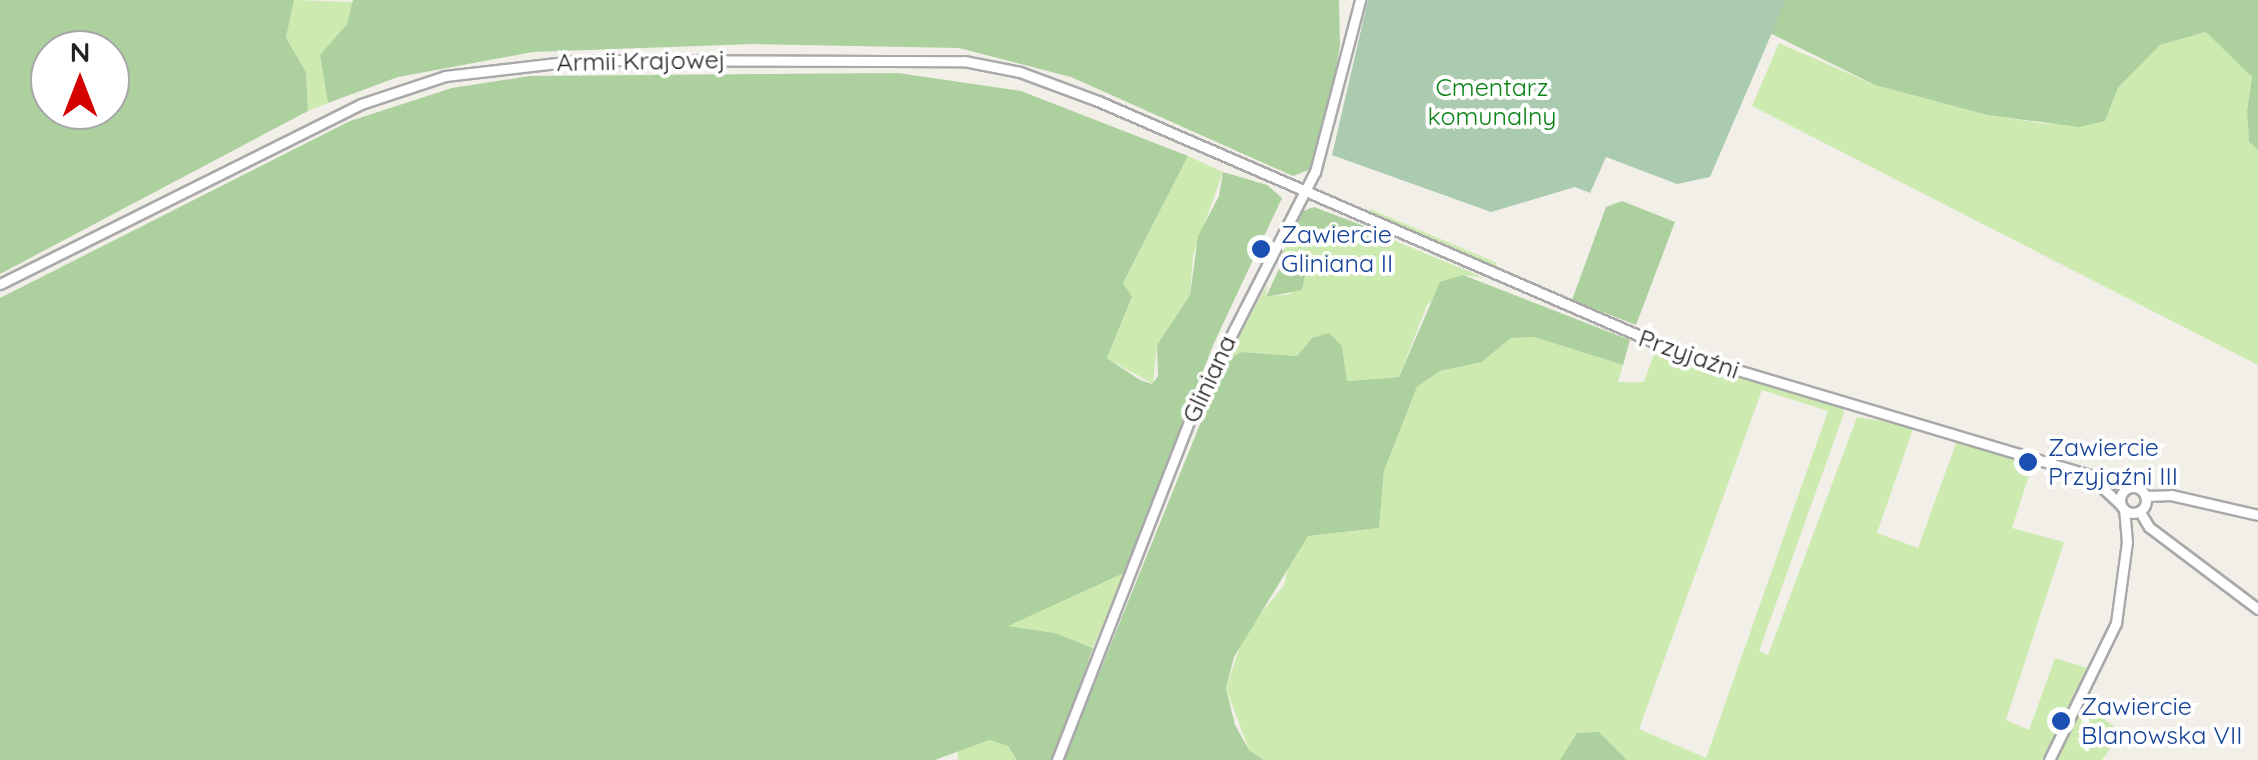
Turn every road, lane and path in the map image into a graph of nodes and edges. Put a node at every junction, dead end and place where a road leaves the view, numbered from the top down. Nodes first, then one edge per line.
1 (1360, 0) edge
2 (1303, 194) junction
3 (0, 284) edge
4 (2089, 475) junction
5 (2130, 487) junction
6 (2146, 496) junction
7 (2122, 508) junction
8 (2258, 515) edge
9 (2142, 517) junction
10 (2127, 542) junction
11 (2258, 608) edge
12 (1058, 760) edge
13 (2049, 760) edge

1 - 2 street, Gliniana
2 - 3 street, Armii Krajowej
2 - 4 street, Przyjaźni
2 - 12 street, Gliniana
4 - 5 street, Przyjaźni
4 - 7 street, Przyjaźni
5 - 6 street, Przyjaźni
5 - 7 street
6 - 8 street
6 - 9 street
7 - 9 street
7 - 10 street
9 - 10 street
9 - 11 street
10 - 13 street

